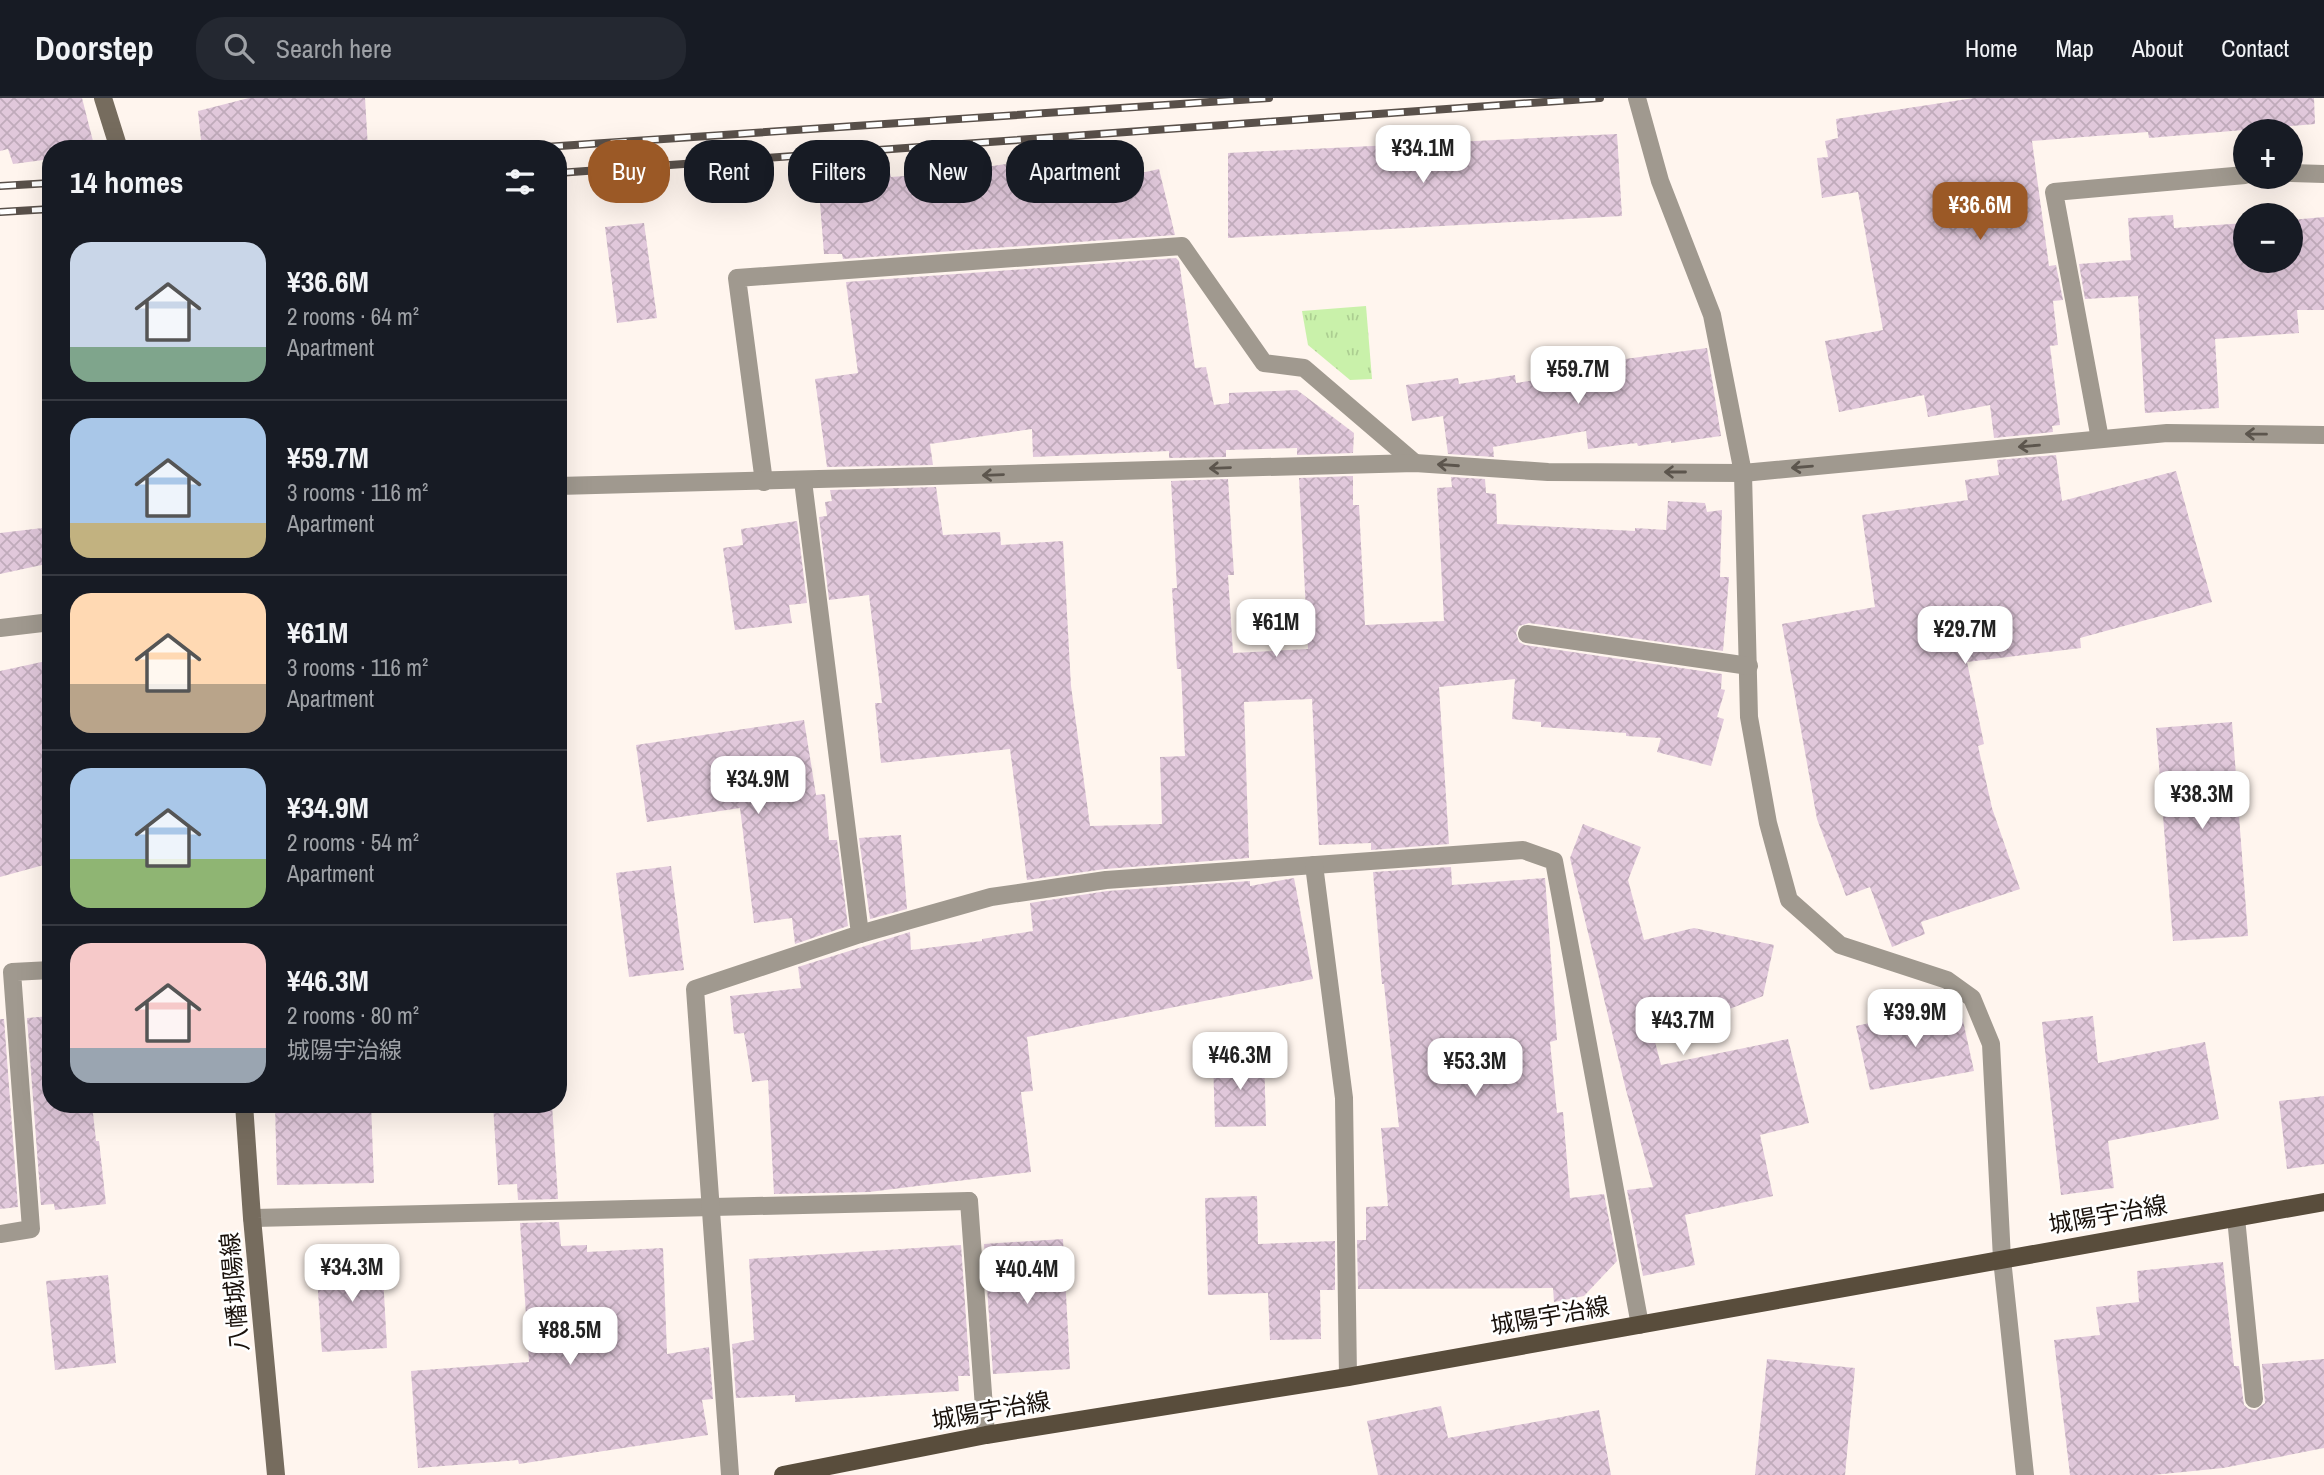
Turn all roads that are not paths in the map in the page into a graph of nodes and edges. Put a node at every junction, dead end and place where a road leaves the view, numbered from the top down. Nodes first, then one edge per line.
1 (103, 98) edge
2 (1637, 98) edge
3 (116, 140) edge
4 (2303, 173) edge
5 (2324, 174) edge
6 (2233, 176) edge
7 (2324, 435) edge
8 (2100, 439) junction
9 (1415, 463) junction
10 (1743, 473) junction
11 (803, 481) junction
12 (765, 482) junction
13 (567, 486) edge
14 (42, 623) edge
15 (0, 628) edge
16 (1527, 634) dead end
17 (1749, 666) junction
18 (1314, 866) junction
19 (860, 934) junction
20 (42, 970) edge
21 (245, 1113) edge
22 (2324, 1202) edge
23 (711, 1207) junction
24 (252, 1218) junction
25 (2236, 1218) junction
26 (0, 1234) edge
27 (2003, 1259) junction
28 (1640, 1325) junction
29 (1348, 1377) junction
30 (2254, 1399) dead end
31 (986, 1435) junction
32 (276, 1475) edge
33 (730, 1475) edge
34 (783, 1475) edge
35 (2025, 1475) edge

1 - 3 main road
2 - 10 street
4 - 5 street
6 - 8 street
7 -> 8 street
8 -> 10 street
10 -> 9 street
9 -> 11 street
9 - 12 street
10 - 17 street
11 - 12 street
11 - 19 street
12 - 13 street
14 - 15 street
16 - 17 street
17 - 27 street
18 - 19 street
18 - 28 street
18 - 29 street
19 - 23 street
20 - 26 street
21 - 24 main road, 八幡城陽線
22 - 25 main road, 城陽宇治線
23 - 24 street
23 - 31 street
23 - 33 street
24 - 32 main road, 八幡城陽線
25 - 27 main road, 城陽宇治線
25 - 30 street
27 - 28 main road, 城陽宇治線
27 - 35 street
28 - 29 main road, 城陽宇治線
29 - 31 main road, 城陽宇治線
31 - 34 main road, 城陽宇治線

